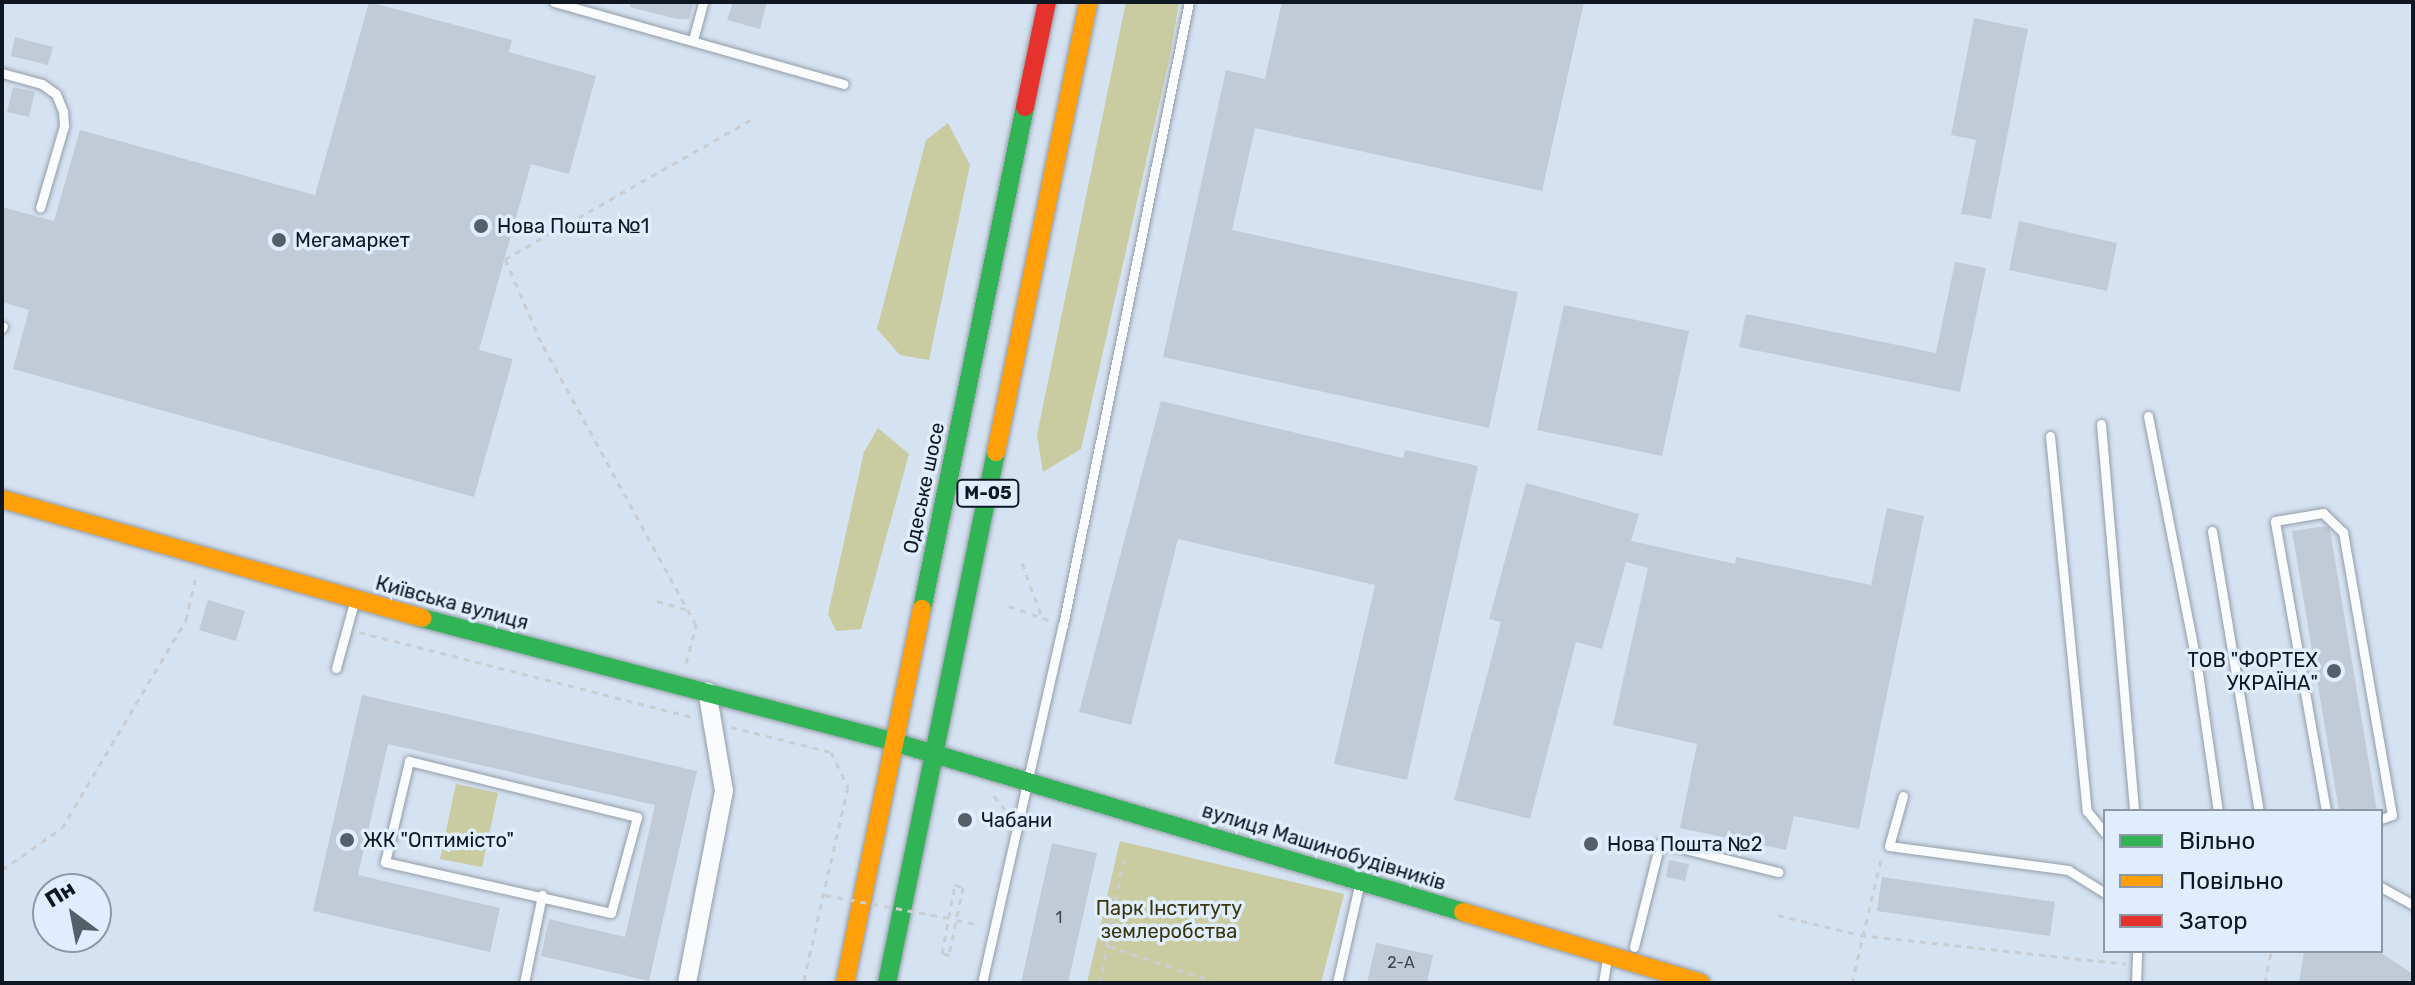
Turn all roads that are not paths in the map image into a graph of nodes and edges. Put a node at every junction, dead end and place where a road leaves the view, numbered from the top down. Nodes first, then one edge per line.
1 (554, 2) edge
2 (703, 2) edge
3 (1047, 2) edge
4 (1088, 2) edge
5 (1189, 2) edge
6 (693, 40) junction
7 (2, 73) edge
8 (844, 84) dead end
9 (40, 208) dead end
10 (2148, 416) dead end
11 (2101, 424) dead end
12 (2050, 436) dead end
13 (2, 499) edge
14 (2212, 531) dead end
15 (354, 600) junction
16 (336, 668) dead end
17 (707, 691) junction
18 (894, 742) junction
19 (935, 754) junction
20 (1028, 782) junction
21 (1903, 796) dead end
22 (2134, 809) edge
23 (2218, 809) edge
24 (2259, 809) edge
25 (2326, 809) edge
26 (2383, 818) edge
27 (2103, 831) edge
28 (1778, 872) dead end
29 (1360, 881) junction
30 (2383, 888) edge
31 (2103, 892) edge
32 (542, 895) junction
33 (2413, 905) edge
34 (1634, 947) dead end
35 (2137, 953) edge
36 (1608, 955) junction
37 (524, 983) edge
38 (687, 983) edge
39 (845, 983) edge
40 (887, 983) edge
41 (982, 983) edge
42 (1337, 983) edge
43 (1603, 983) edge
44 (1701, 983) edge
45 (2136, 983) edge

1 - 6 lane
2 - 6 lane
3 - 18 main road, Одеське шосе / М-05
4 - 19 main road, М-05
5 - 20 lane
6 - 8 lane
7 - 9 lane
10 - 23 lane
11 - 22 lane
12 - 27 lane
13 - 15 main road, Київська вулиця
14 - 24 lane
15 - 16 lane
15 - 17 main road, Київська вулиця
17 - 18 main road, Київська вулиця
17 - 38 street
18 - 19 main road, Київська вулиця
18 - 39 main road, Одеське шосе / М-05
19 - 20 main road, вулиця Машинобудівників
19 - 40 main road, М-05
20 - 29 main road, вулиця Машинобудівників
20 - 41 lane
21 - 31 lane
25 - 26 lane
28 - 34 lane
29 - 36 main road, вулиця Машинобудівників
29 - 42 lane
30 - 33 lane
32 - 32 lane
32 - 37 lane
35 - 45 lane
36 - 43 lane
36 - 44 main road, вулиця Машинобудівників

